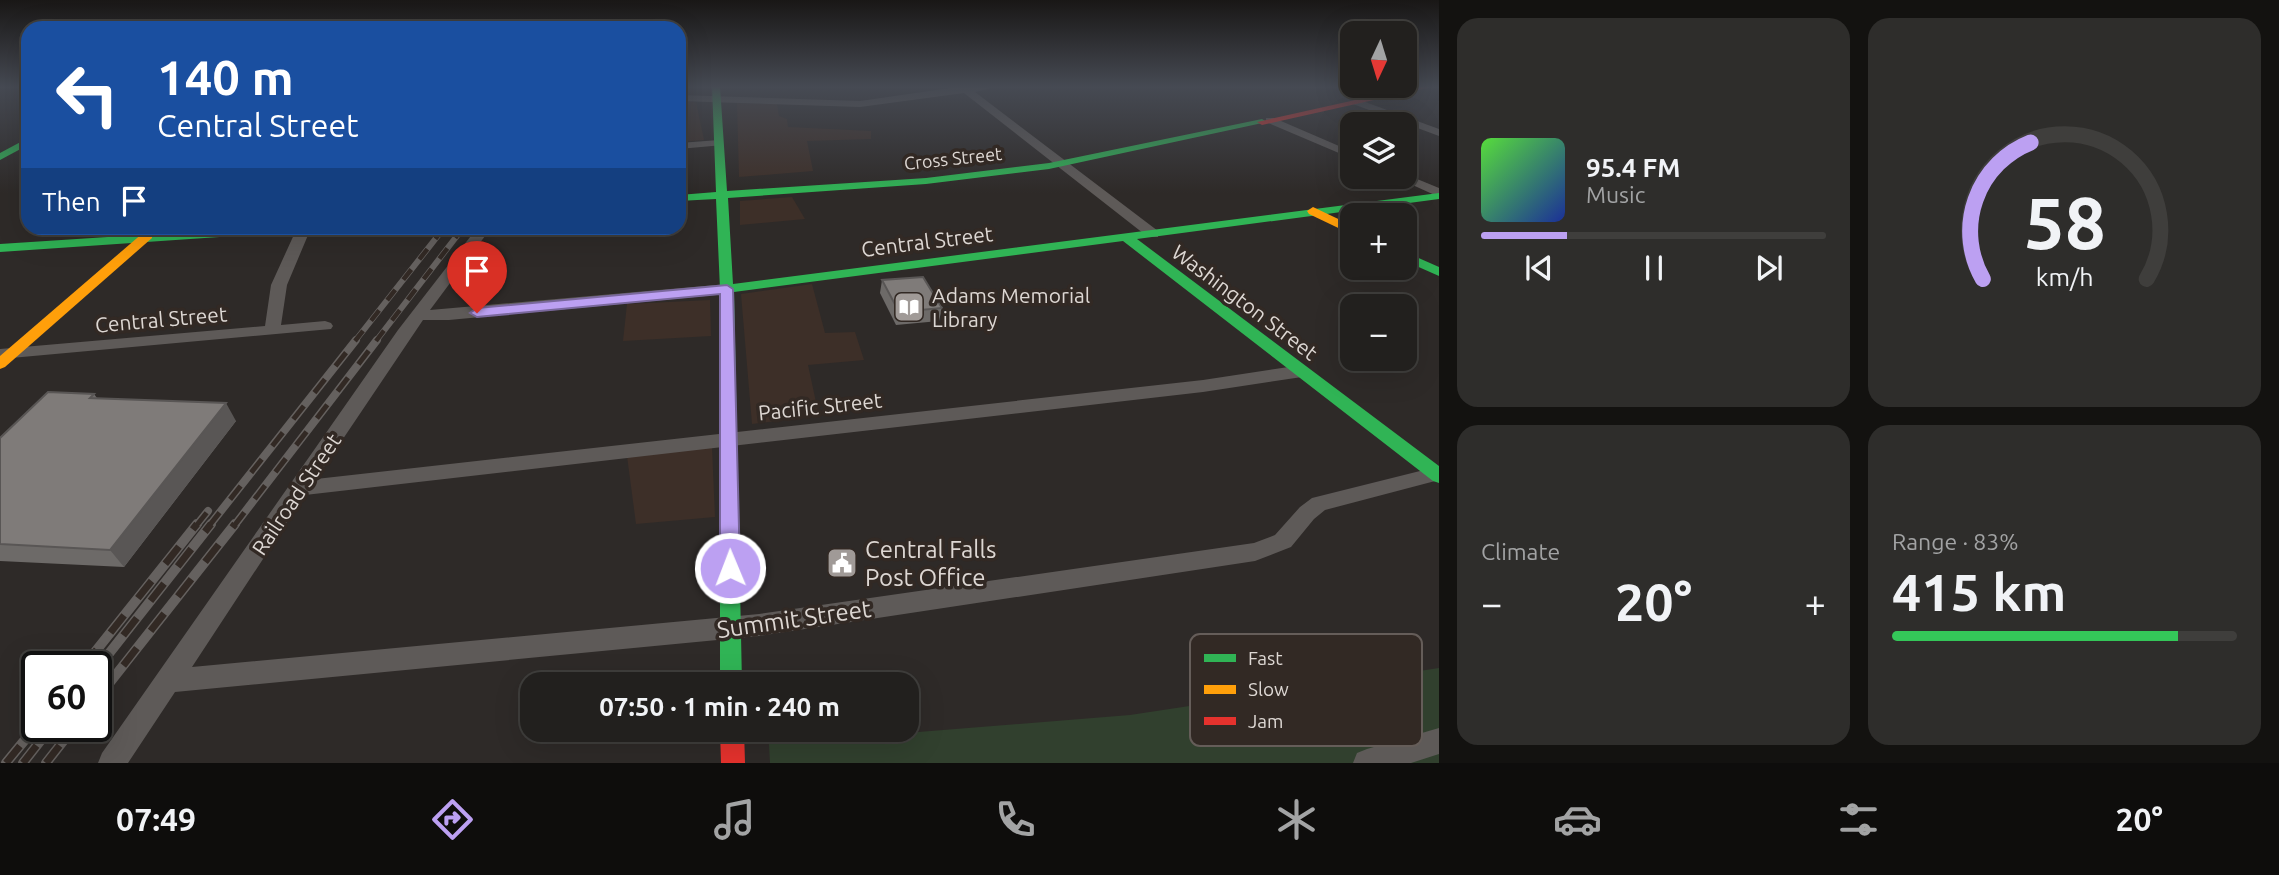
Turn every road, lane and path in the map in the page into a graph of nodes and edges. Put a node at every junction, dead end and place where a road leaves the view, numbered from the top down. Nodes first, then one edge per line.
1 (718, 122) edge
2 (1006, 122) edge
3 (1262, 122) edge
4 (1274, 122) edge
5 (1409, 122) edge
6 (1439, 133) edge
7 (719, 144) junction
8 (21, 145) edge
9 (686, 146) edge
10 (1340, 150) edge
11 (0, 157) edge
12 (1060, 164) junction
13 (1417, 185) edge
14 (1439, 195) edge
15 (721, 196) junction
16 (686, 198) edge
17 (1313, 211) junction
18 (1340, 224) edge
19 (1153, 234) junction
20 (130, 235) edge
21 (148, 235) edge
22 (301, 235) edge
23 (479, 235) edge
24 (1126, 237) junction
25 (0, 248) edge
26 (1417, 262) edge
27 (1439, 272) edge
28 (727, 289) junction
29 (419, 315) junction
30 (325, 326) dead end
31 (272, 331) junction
32 (4, 357) edge
33 (1302, 371) junction
34 (729, 439) junction
35 (1438, 475) edge
36 (301, 488) junction
37 (730, 628) junction
38 (732, 672) edge
39 (169, 681) junction
40 (1439, 741) edge
41 (732, 742) edge
42 (112, 763) edge
43 (733, 763) edge
44 (1367, 763) edge

1 - 7 main road
2 - 12 street
3 - 12 main road, Cross Street
4 - 10 street
5 - 6 street
7 - 9 street
7 - 15 main road
8 - 11 main road
12 - 15 main road, Cross Street
12 - 19 street
13 - 14 street
14 - 17 main road, Central Street
15 - 16 main road, Cross Street
15 - 28 main road
17 - 18 main road
17 - 19 main road, Central Street
19 - 24 main road, Central Street
20 - 25 main road
21 - 32 main road
22 - 31 street
23 - 29 street, Railroad Street
24 - 28 main road, Central Street
24 - 33 main road, Washington Street
26 - 27 main road
28 - 29 street, Central Street
28 - 34 main road
29 - 36 street, Railroad Street
30 - 31 street, Central Street
31 - 32 street, Central Street
33 - 34 street, Pacific Street
33 - 35 main road, Washington Street
34 - 36 street, Pacific Street
34 - 37 main road
35 - 37 street, Summit Street
36 - 39 street, Railroad Street
37 - 38 main road
37 - 39 street, Summit Street
39 - 42 street, Railroad Street
40 - 44 street
41 - 43 main road

